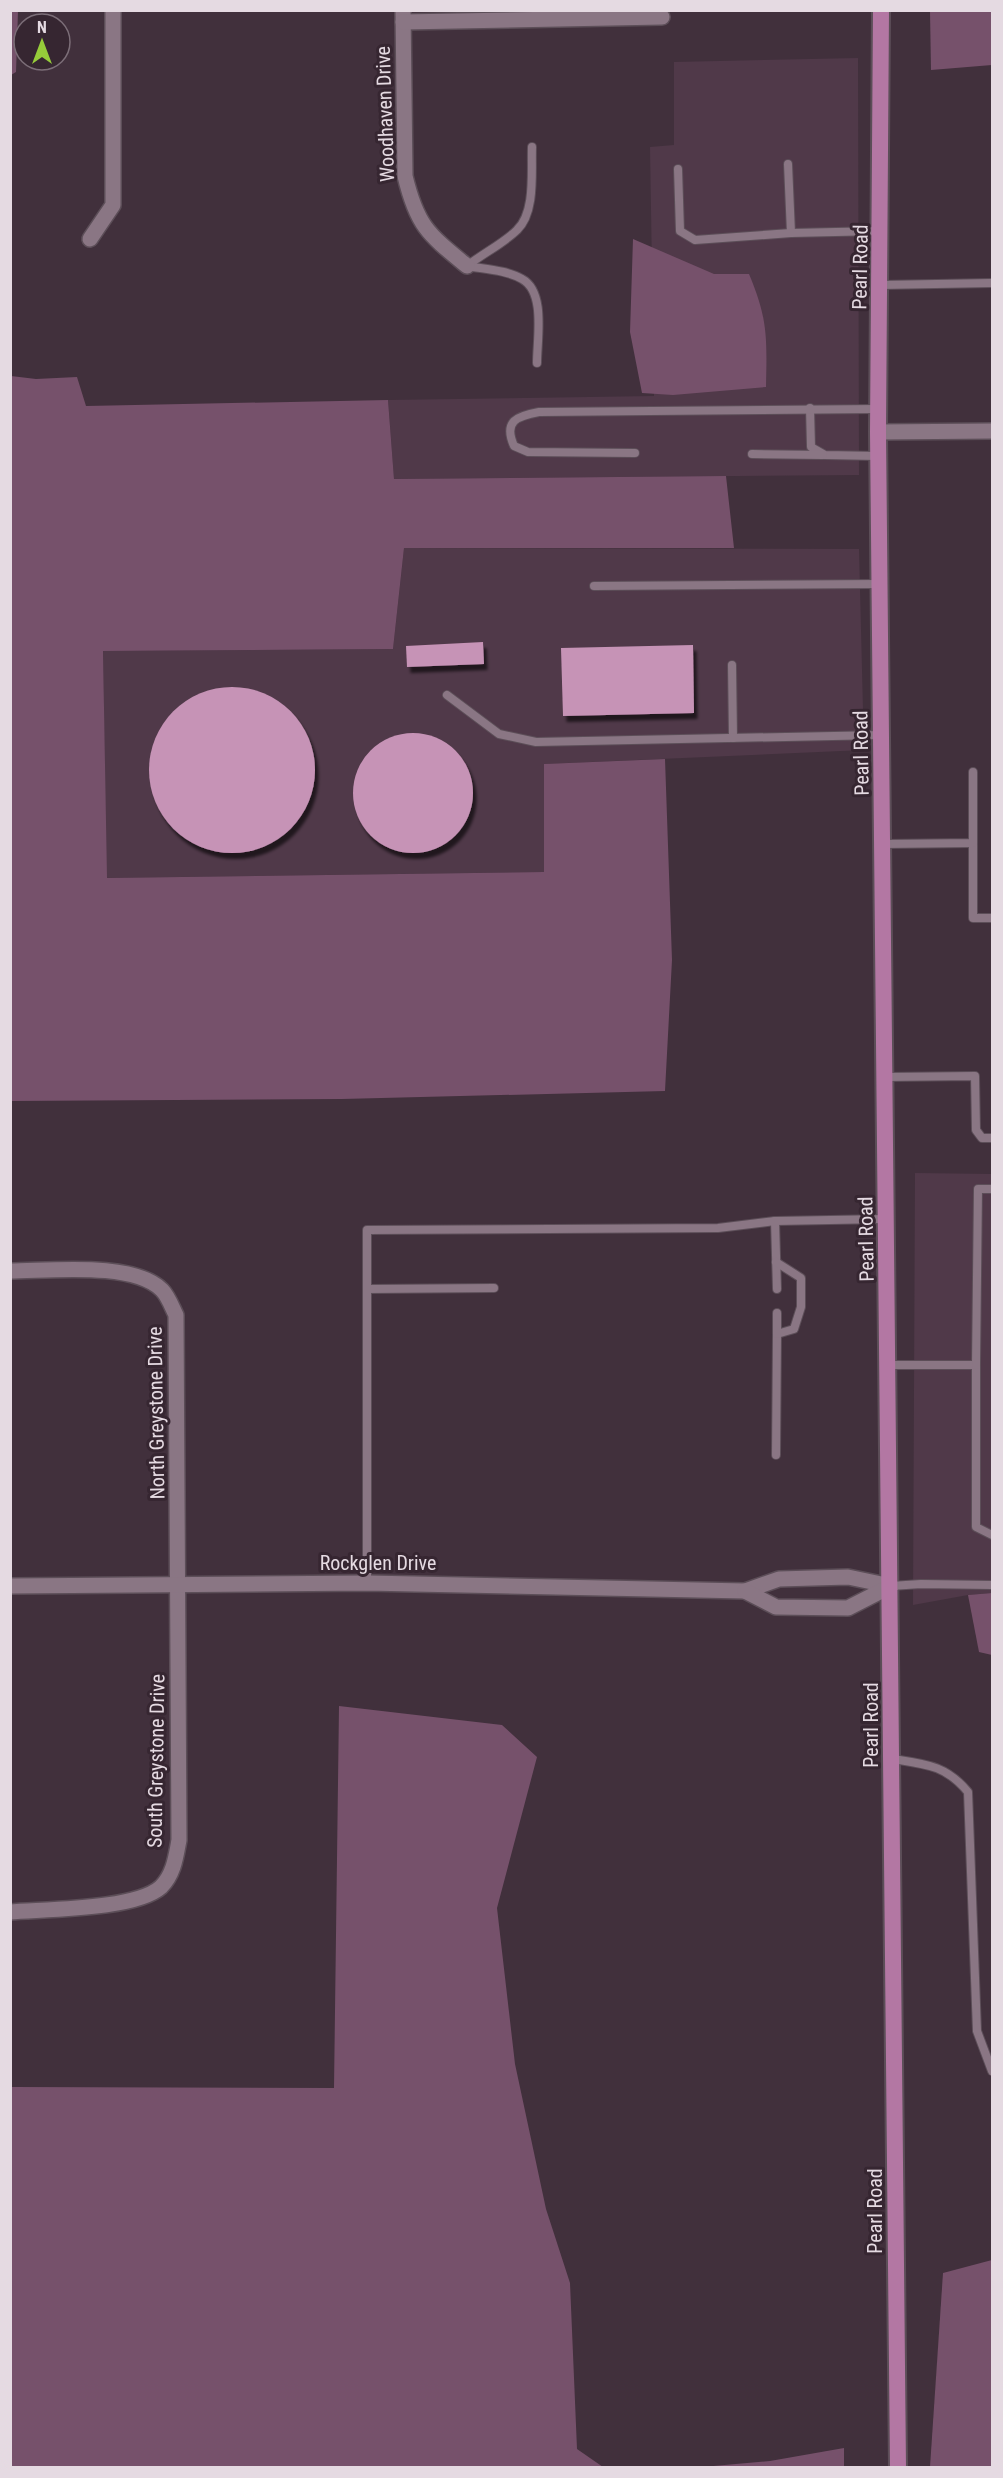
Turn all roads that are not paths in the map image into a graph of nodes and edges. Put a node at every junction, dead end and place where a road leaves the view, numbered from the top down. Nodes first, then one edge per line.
1 (113, 10) edge
2 (881, 10) edge
3 (403, 16) edge
4 (662, 17) dead end
5 (532, 147) dead end
6 (788, 164) dead end
7 (678, 169) dead end
8 (881, 231) junction
9 (791, 233) junction
10 (90, 239) dead end
11 (466, 266) junction
12 (993, 283) edge
13 (880, 285) junction
14 (537, 363) dead end
15 (810, 408) junction
16 (878, 409) junction
17 (993, 431) edge
18 (878, 432) junction
19 (635, 453) dead end
20 (752, 454) dead end
21 (825, 455) junction
22 (878, 456) junction
23 (880, 584) junction
24 (594, 586) dead end
25 (732, 665) dead end
26 (447, 695) dead end
27 (882, 735) junction
28 (733, 738) junction
29 (973, 772) dead end
30 (973, 843) junction
31 (883, 844) junction
32 (993, 918) edge
33 (885, 1077) junction
34 (993, 1138) edge
35 (993, 1189) edge
36 (887, 1219) junction
37 (776, 1221) junction
38 (776, 1262) junction
39 (10, 1271) edge
40 (494, 1288) dead end
41 (368, 1289) junction
42 (777, 1289) dead end
43 (777, 1313) dead end
44 (777, 1334) junction
45 (889, 1365) junction
46 (976, 1365) junction
47 (776, 1455) dead end
48 (993, 1535) edge
49 (367, 1582) junction
50 (993, 1585) edge
51 (10, 1586) edge
52 (179, 1586) junction
53 (891, 1586) junction
54 (745, 1591) junction
55 (893, 1759) junction
56 (10, 1912) edge
57 (993, 2071) edge
58 (898, 2468) edge

1 - 10 street
2 - 8 main road, Pearl Road
3 - 4 street
3 - 11 street, Woodhaven Drive
5 - 11 lane
6 - 9 lane
7 - 9 lane
8 - 9 lane
8 - 13 main road, Pearl Road
11 - 14 lane
12 - 13 lane
13 - 16 main road, Pearl Road
15 - 16 lane
15 - 19 lane
15 - 21 lane
16 - 18 main road, Pearl Road
17 - 18 street
18 - 22 main road, Pearl Road
20 - 21 lane
21 - 22 lane
22 - 23 main road, Pearl Road
23 - 24 lane
23 - 27 main road, Pearl Road
25 - 28 lane
26 - 28 lane
27 - 28 lane
27 - 31 main road, Pearl Road
29 - 30 lane
30 - 31 lane
30 - 32 lane
31 - 33 main road, Pearl Road
33 - 34 lane
33 - 36 main road, Pearl Road
35 - 46 lane
36 - 37 lane
36 - 45 main road, Pearl Road
37 - 38 lane
37 - 41 lane
38 - 42 lane
38 - 44 lane
39 - 52 street, North Greystone Drive
40 - 41 lane
41 - 49 lane
43 - 44 lane
44 - 47 lane
45 - 46 lane
45 - 53 main road, Pearl Road
46 - 48 lane
49 - 52 street, Rockglen Drive
49 - 54 street, Rockglen Drive
50 - 53 lane
51 - 52 street, Rockglen Drive
52 - 56 street, South Greystone Drive
53 - 54 street, Rockglen Drive
53 - 54 street, Rockglen Drive
53 - 55 main road, Pearl Road
55 - 57 lane
55 - 58 main road, Pearl Road

